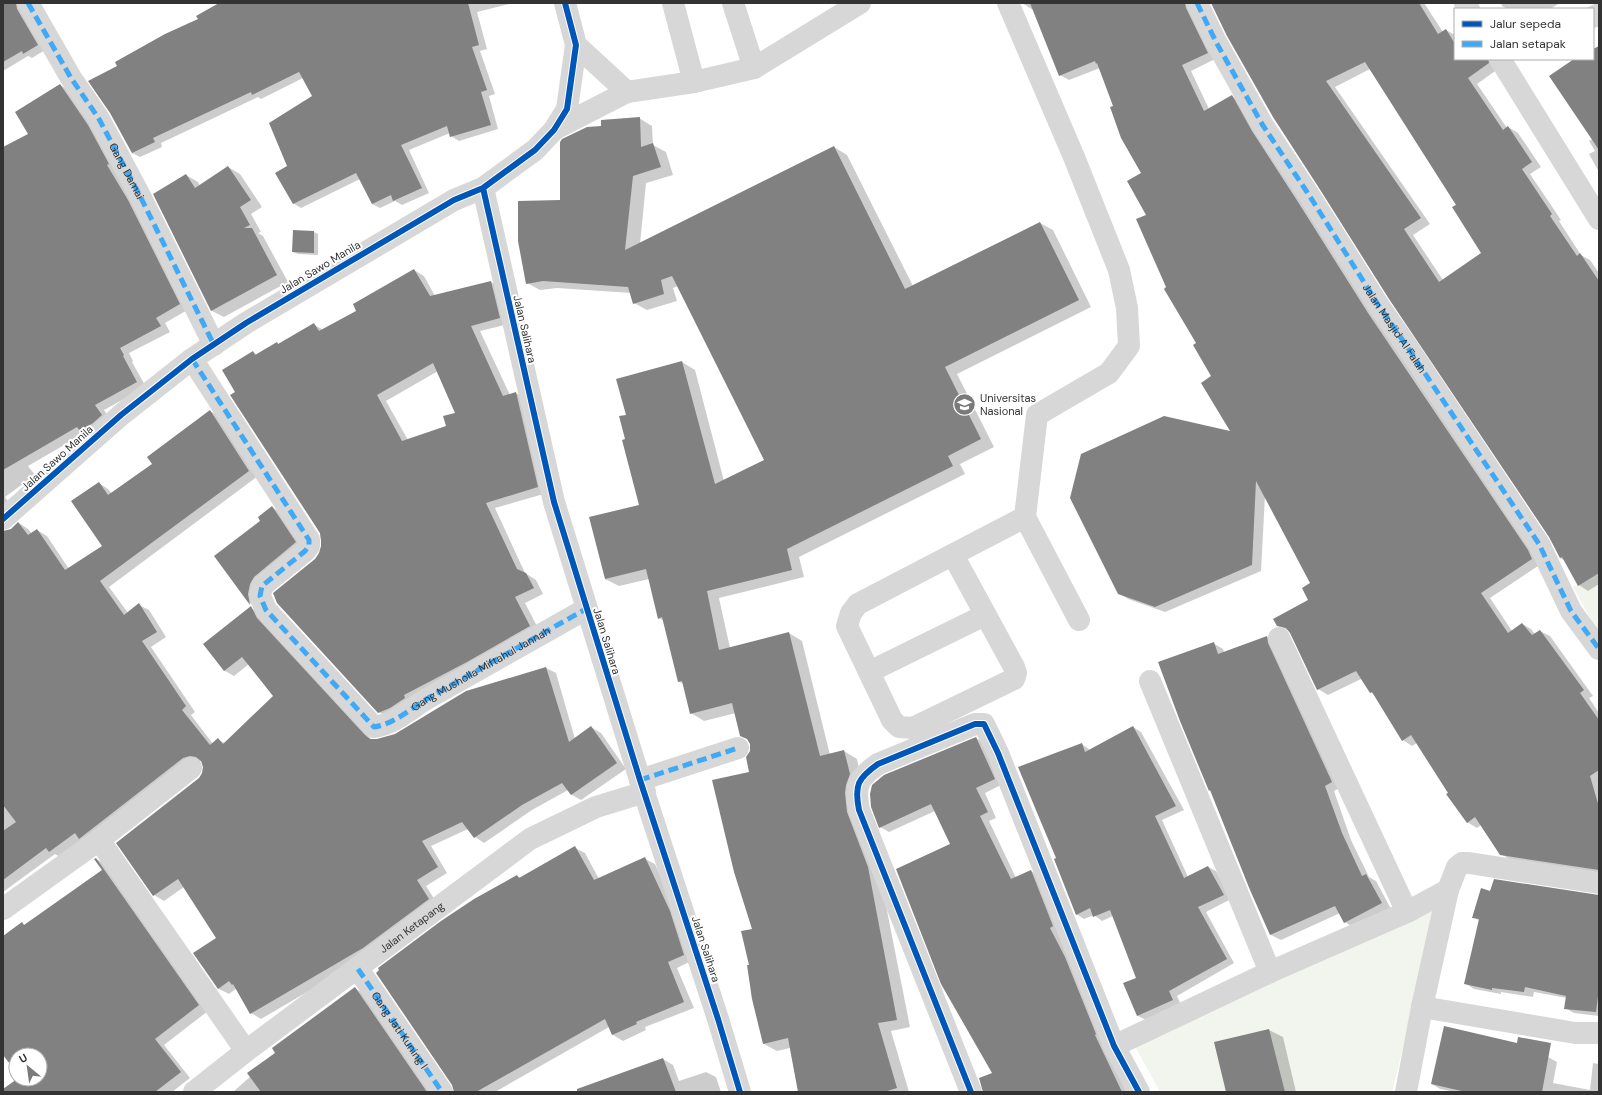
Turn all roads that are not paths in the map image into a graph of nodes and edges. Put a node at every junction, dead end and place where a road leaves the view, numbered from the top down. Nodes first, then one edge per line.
1 (28, 3) edge
2 (565, 3) edge
3 (673, 3) edge
4 (733, 3) edge
5 (860, 3) edge
6 (1008, 3) edge
7 (1197, 3) edge
8 (576, 45) junction
9 (1505, 60) edge
10 (754, 68) junction
11 (694, 82) junction
12 (627, 92) junction
13 (554, 130) junction
14 (483, 188) junction
15 (1599, 218) edge
16 (214, 345) junction
17 (192, 359) junction
18 (1025, 517) junction
19 (3, 519) edge
20 (953, 555) junction
21 (586, 609) junction
22 (986, 615) junction
23 (1079, 620) dead end
24 (1279, 638) dead end
25 (1599, 650) edge
26 (869, 672) junction
27 (1150, 681) dead end
28 (738, 748) dead end
29 (191, 768) dead end
30 (642, 786) junction
31 (99, 840) junction
32 (1599, 883) edge
33 (1448, 890) junction
34 (3, 909) edge
35 (1407, 912) junction
36 (358, 969) junction
37 (1270, 972) junction
38 (1422, 1007) junction
39 (1599, 1033) edge
40 (1114, 1046) junction
41 (246, 1051) junction
42 (194, 1092) edge
43 (442, 1092) edge
44 (740, 1092) edge
45 (971, 1092) edge
46 (1139, 1092) edge
47 (1406, 1092) edge

1 - 16 street, Gang Damai
2 - 8 street, Jalan Sawo Manila
3 - 11 street
4 - 10 street
5 - 10 street
6 - 18 street
7 - 25 street, Jalan Masjid Al Falah
8 - 12 street
8 - 13 street, Jalan Sawo Manila
9 - 15 street
10 - 11 street
11 - 12 street
12 - 13 street
13 - 14 street, Jalan Sawo Manila
14 - 16 street, Jalan Sawo Manila
14 - 21 street, Jalan Salihara
16 - 17 street, Jalan Sawo Manila
17 - 19 street, Jalan Sawo Manila
17 - 21 street, Gang Musholla Miftahul Jannah
18 - 20 street
18 - 23 street
20 - 22 street
20 - 26 street
21 - 30 street, Jalan Salihara
22 - 26 street
22 - 26 street
24 - 35 street
27 - 37 street
28 - 30 street, Jalan Ketapang
29 - 31 street
30 - 36 street, Jalan Ketapang
30 - 44 street, Jalan Salihara
31 - 34 street
31 - 41 street
32 - 33 street
33 - 35 street
33 - 38 street
35 - 37 street
36 - 41 street, Jalan Ketapang
36 - 43 street, Gang Jati Kuning I
37 - 40 street
38 - 39 street
38 - 47 street
40 - 45 street
40 - 46 street
41 - 42 street, Jalan Ketapang

